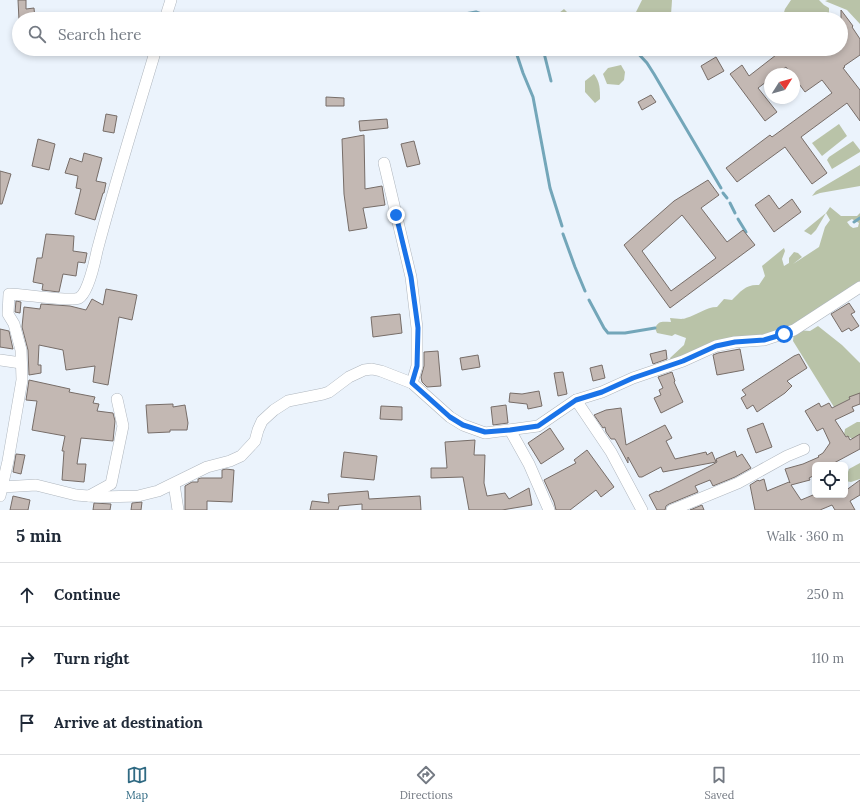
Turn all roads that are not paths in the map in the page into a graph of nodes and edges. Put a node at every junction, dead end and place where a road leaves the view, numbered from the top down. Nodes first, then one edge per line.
1 (171, 0) edge
2 (167, 12) edge
3 (154, 56) edge
4 (384, 163) dead end
5 (860, 287) edge
6 (0, 360) edge
7 (21, 364) junction
8 (412, 383) junction
9 (117, 399) dead end
10 (576, 400) junction
11 (510, 430) junction
12 (804, 449) dead end
13 (174, 484) junction
14 (1, 492) edge
15 (88, 496) junction
16 (178, 510) edge
17 (550, 510) edge
18 (642, 510) edge
19 (672, 510) edge

1 - 2 street
3 - 7 street
4 - 8 street
5 - 10 street
6 - 7 street
7 - 14 street
8 - 11 street
8 - 13 street
9 - 15 street
10 - 11 street
10 - 18 street
11 - 17 street
12 - 19 street
13 - 15 street
13 - 16 street
14 - 15 street

